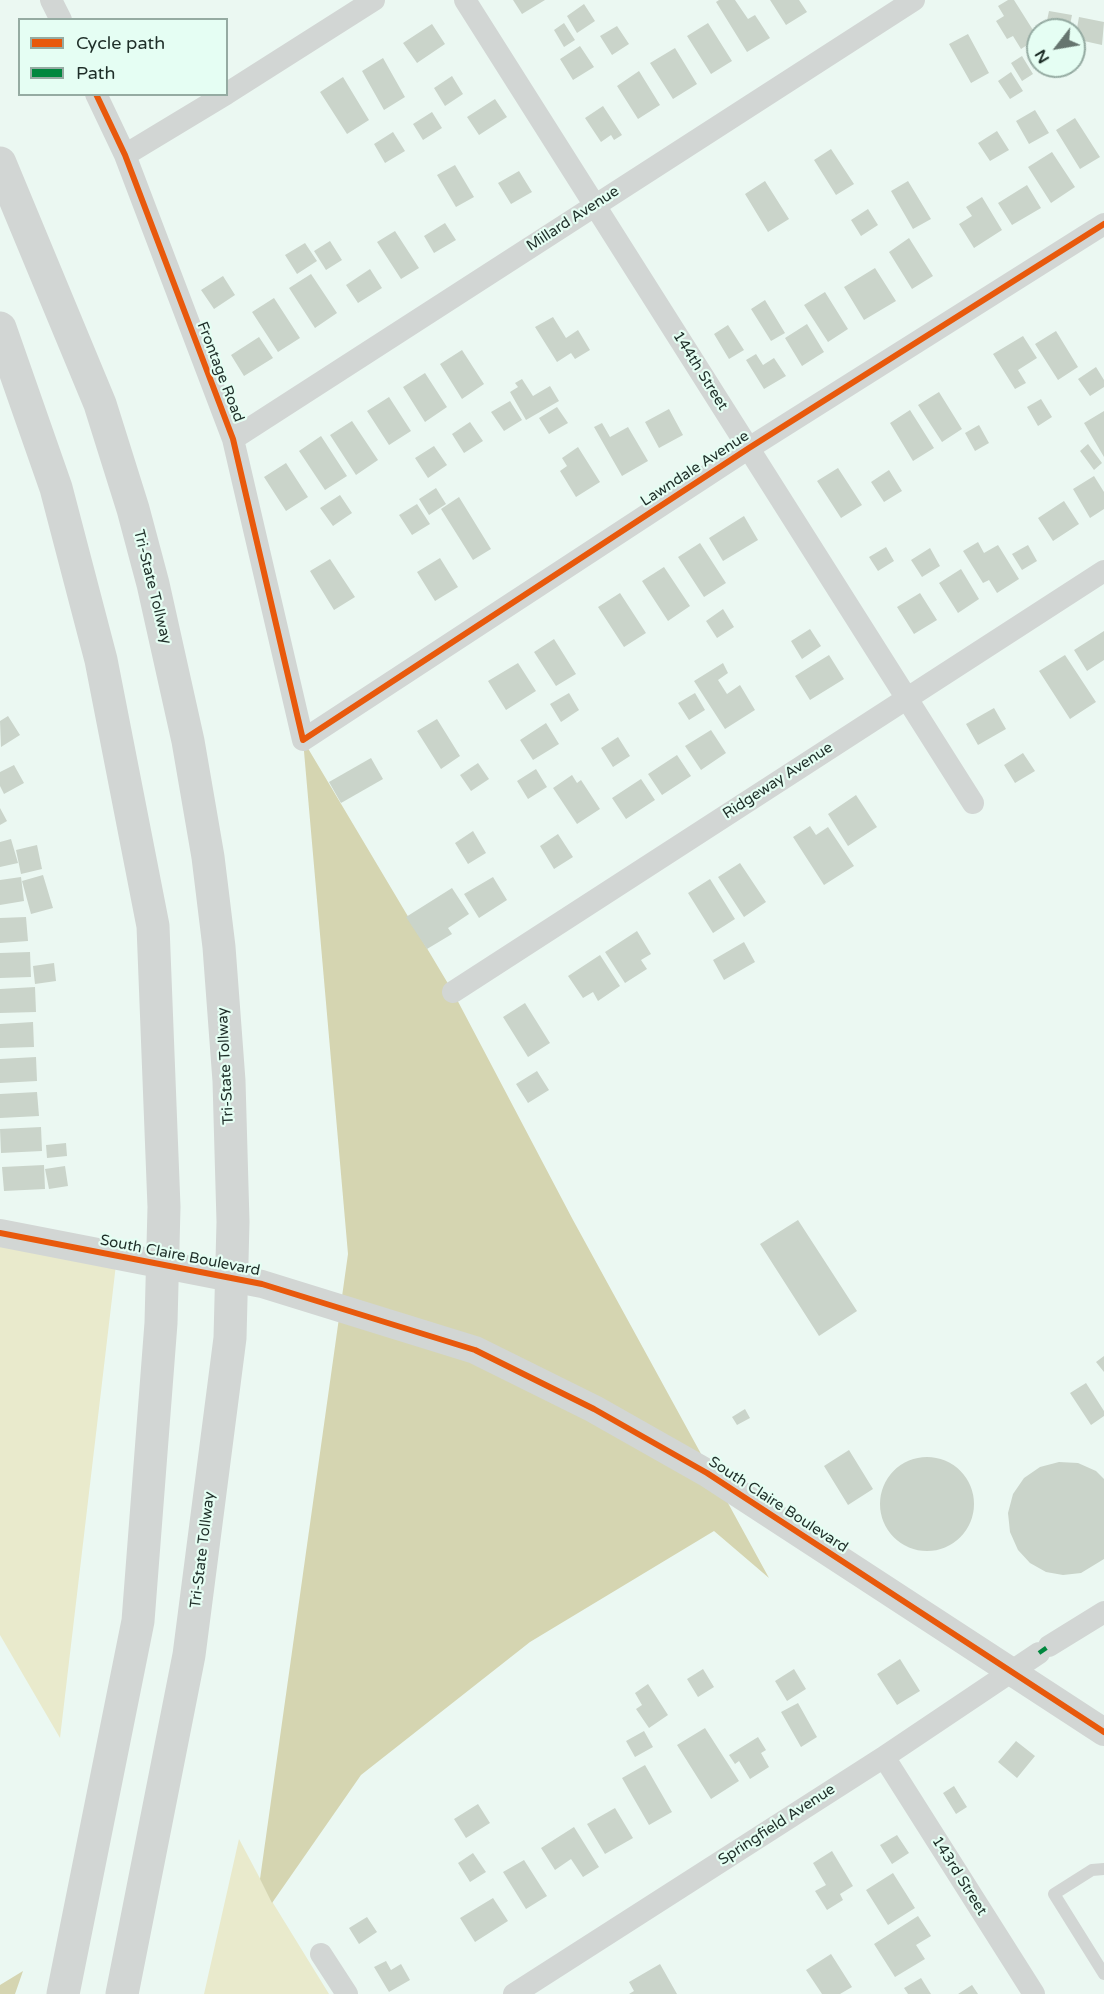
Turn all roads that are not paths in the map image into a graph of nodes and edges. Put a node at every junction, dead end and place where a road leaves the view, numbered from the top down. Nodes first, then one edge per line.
1 (51, 0) edge
2 (374, 0) edge
3 (465, 0) edge
4 (914, 0) edge
5 (59, 18) edge
6 (228, 93) edge
7 (97, 96) edge
8 (223, 96) edge
9 (125, 155) junction
10 (0, 163) edge
11 (594, 205) junction
12 (1104, 224) edge
13 (0, 328) edge
14 (233, 439) junction
15 (749, 448) junction
16 (1104, 571) edge
17 (908, 697) junction
18 (303, 740) joint
19 (973, 803) dead end
20 (453, 992) dead end
21 (0, 1233) edge
22 (1104, 1612) edge
23 (1011, 1670) junction
24 (1104, 1732) edge
25 (884, 1757) junction
26 (1104, 1869) edge
27 (321, 1954) dead end
28 (1104, 1974) edge
29 (63, 1994) edge
30 (122, 1994) edge
31 (347, 1994) edge
32 (514, 1994) edge
33 (1034, 1994) edge

1 - 5 street
2 - 6 street
3 - 11 street, 144th Street
4 - 11 street, Millard Avenue
7 - 9 street, Frontage Road
8 - 9 street
9 - 14 street, Frontage Road
10 - 30 highway, Tri-State Tollway
11 - 14 street, Millard Avenue
11 - 15 street, 144th Street
12 - 15 street, Lawndale Avenue
13 - 29 highway
14 - 18 street, Frontage Road
15 - 17 street, 144th Street
15 - 18 street, Lawndale Avenue
16 - 17 street, Ridgeway Avenue
17 - 19 street, 144th Street
17 - 20 street, Ridgeway Avenue
21 - 23 street, South Claire Boulevard
22 - 23 street, Springfield Avenue
23 - 24 street, South Claire Boulevard
23 - 25 street, Springfield Avenue
25 - 32 street, Springfield Avenue
25 - 33 street, 143rd Street
26 - 28 lane
27 - 31 street

